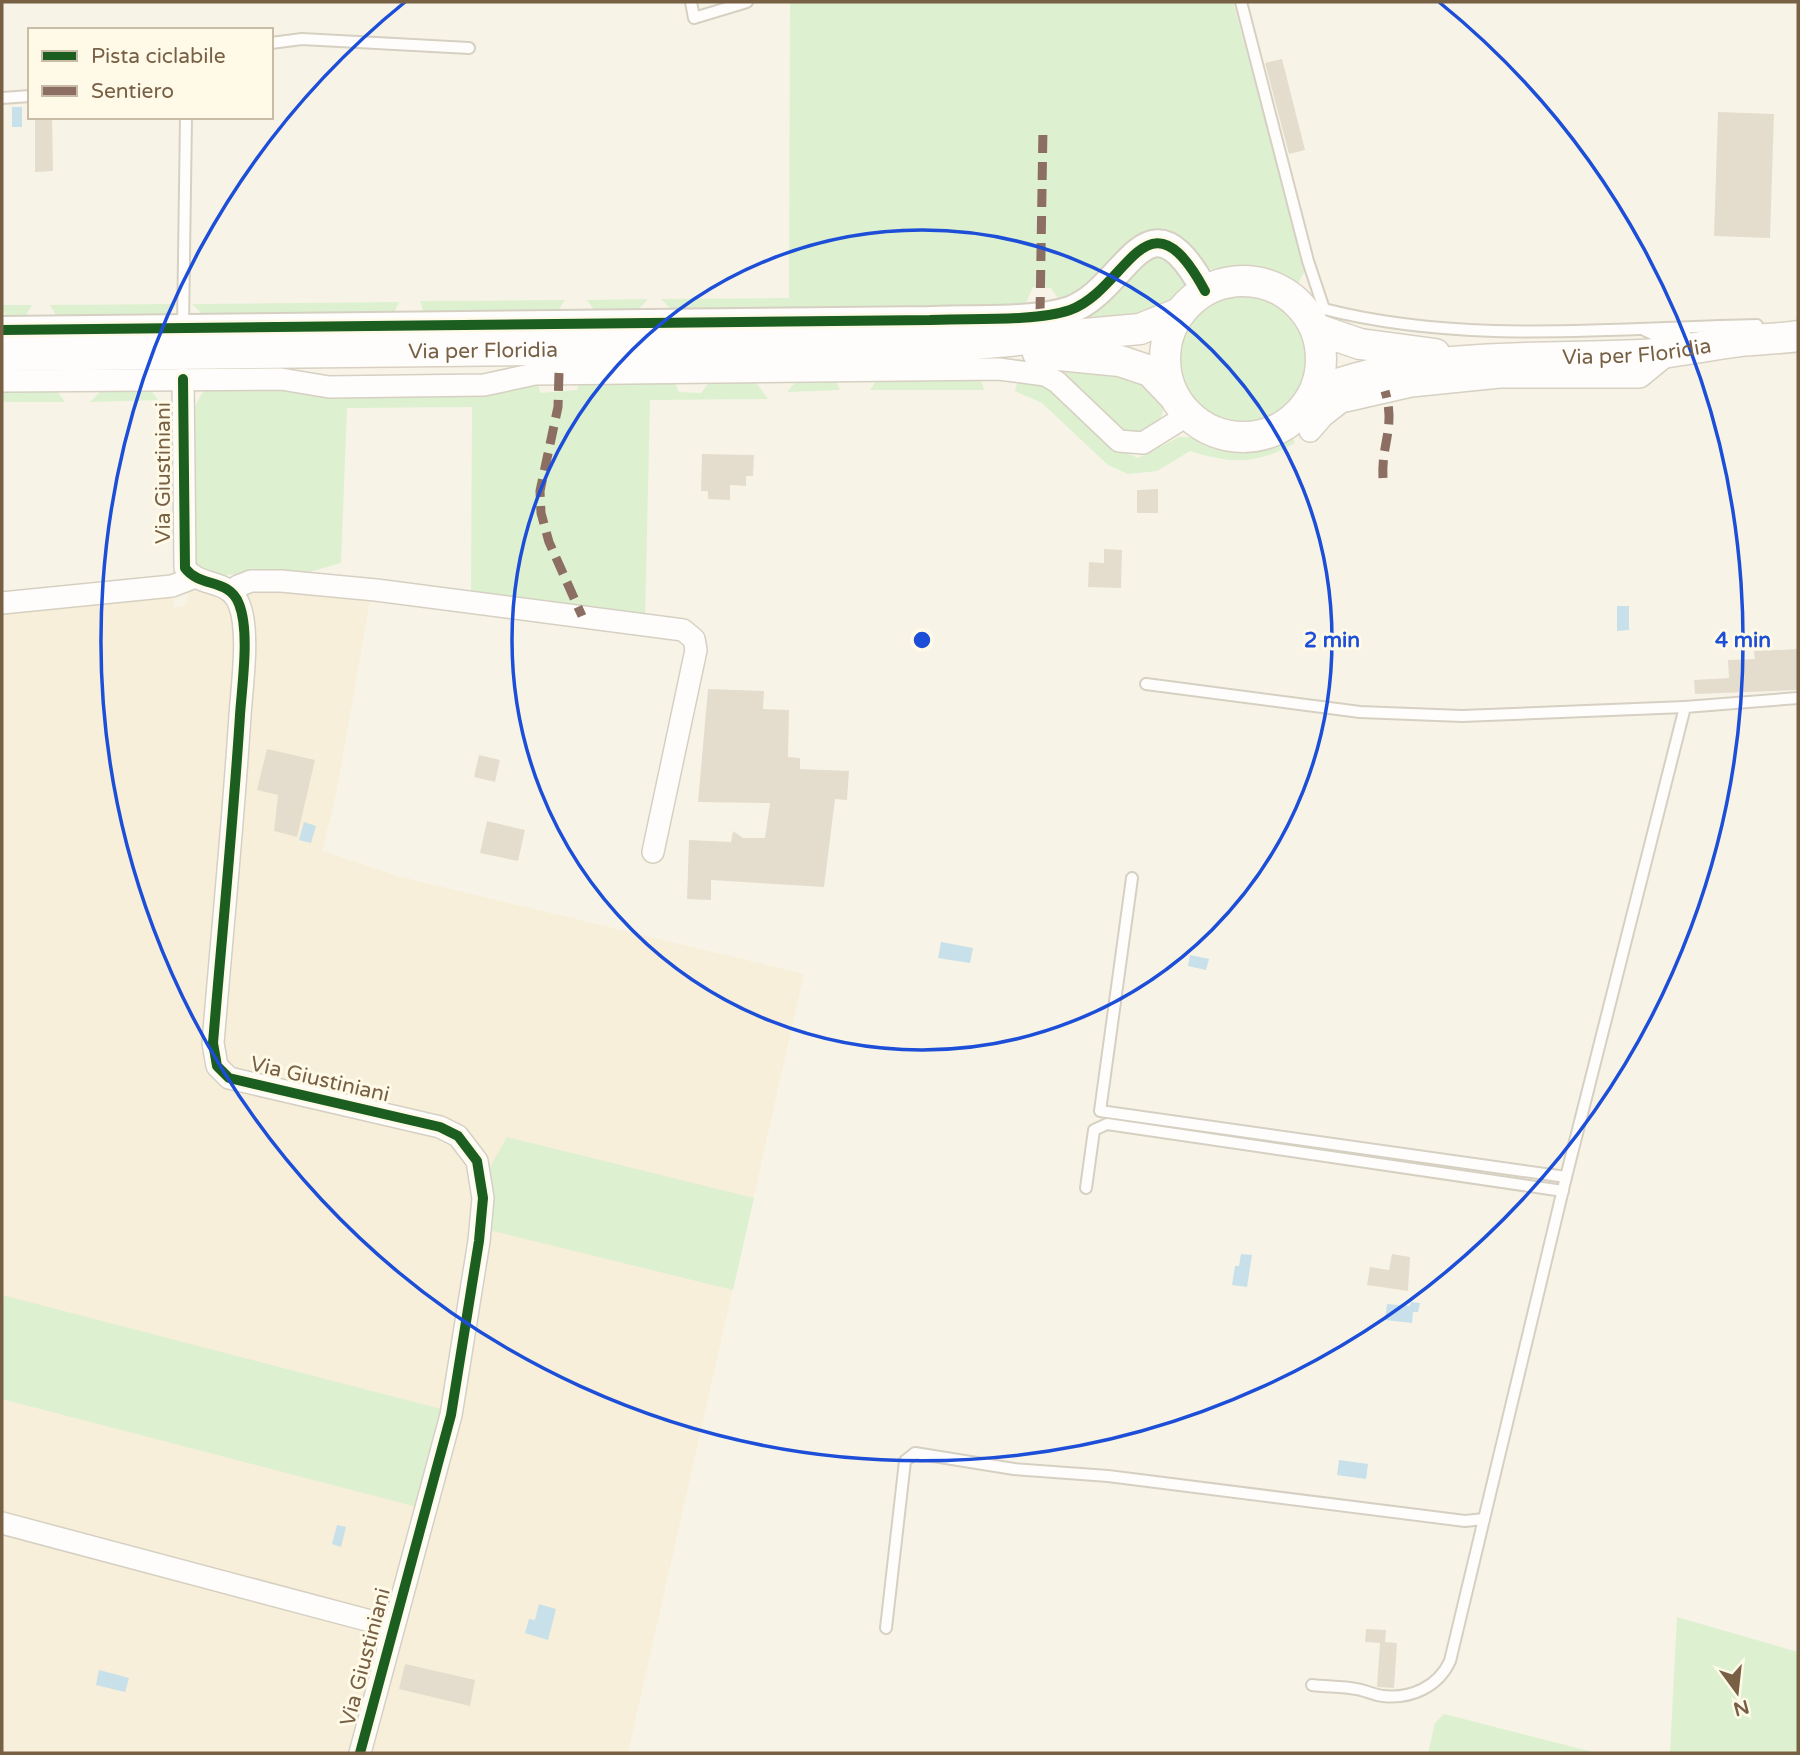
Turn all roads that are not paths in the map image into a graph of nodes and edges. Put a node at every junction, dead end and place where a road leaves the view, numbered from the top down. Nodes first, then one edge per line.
1 (691, 2) edge
2 (747, 2) edge
3 (1241, 2) edge
4 (273, 43) edge
5 (469, 48) dead end
6 (28, 96) edge
7 (2, 98) edge
8 (186, 119) edge
9 (1205, 291) junction
10 (1180, 313) junction
11 (183, 328) junction
12 (1316, 329) junction
13 (2, 330) edge
14 (1788, 332) edge
15 (1741, 341) junction
16 (964, 345) junction
17 (1648, 345) junction
18 (2, 356) edge
19 (1494, 360) junction
20 (183, 379) junction
21 (2, 382) edge
22 (1314, 393) junction
23 (1180, 405) junction
24 (1310, 431) dead end
25 (192, 578) junction
26 (233, 592) junction
27 (2, 603) edge
28 (1146, 684) dead end
29 (1798, 698) edge
30 (1685, 707) junction
31 (653, 852) dead end
32 (1132, 878) dead end
33 (1566, 1177) junction
34 (1086, 1188) dead end
35 (1563, 1191) junction
36 (1484, 1520) junction
37 (2, 1524) edge
38 (393, 1627) junction
39 (886, 1628) dead end
40 (1312, 1685) dead end
41 (360, 1753) edge

1 - 2 lane
3 - 17 lane
4 - 5 lane
6 - 7 lane
8 - 11 lane
9 - 10 main road
9 - 11 street
9 - 12 main road
10 - 16 main road
10 - 23 main road
11 - 13 street
12 - 19 main road
12 - 22 main road
14 - 15 main road, Via per Floridia
14 - 17 lane
15 - 17 main road, Via per Floridia
15 - 17 lane
16 - 18 main road, Via per Floridia
16 - 23 main road
17 - 19 main road, Via per Floridia
17 - 24 street
19 - 22 main road
20 - 21 street
20 - 23 street
20 - 25 street, Via Giustiniani
22 - 23 main road
25 - 26 street
25 - 27 street
26 - 31 street
26 - 38 street, Via Giustiniani
28 - 30 lane
29 - 30 lane
30 - 33 lane
32 - 33 lane
33 - 35 lane
34 - 35 lane
35 - 36 lane
36 - 39 lane
36 - 40 lane
37 - 38 street
38 - 41 street, Via Giustiniani

